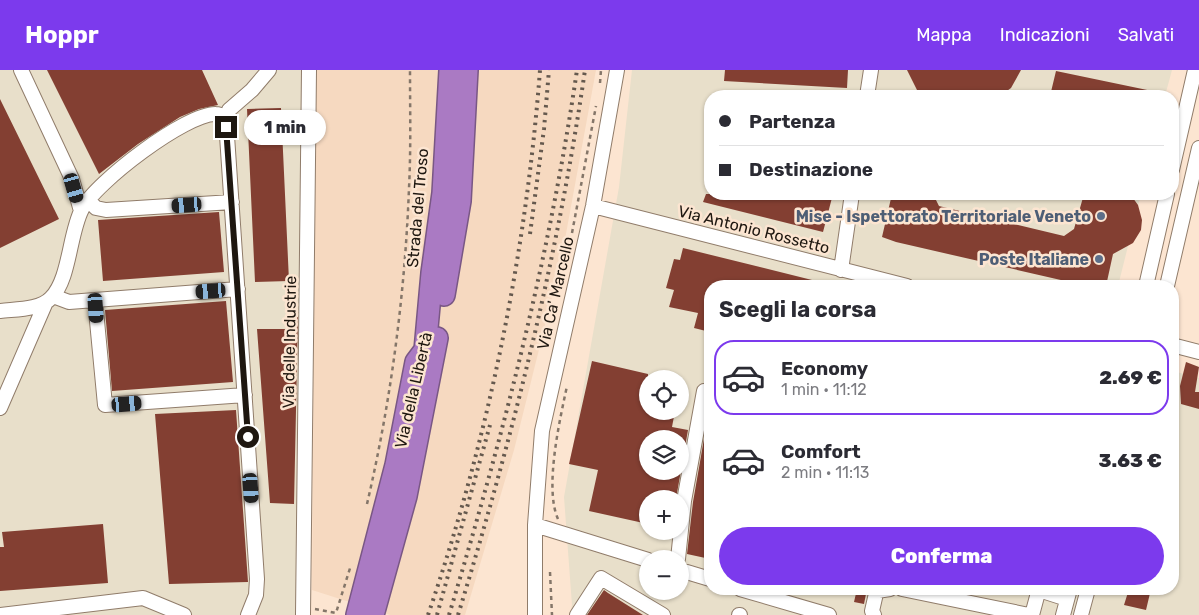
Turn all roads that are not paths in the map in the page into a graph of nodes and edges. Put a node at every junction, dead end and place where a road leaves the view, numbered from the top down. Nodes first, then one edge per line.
1 (21, 70) edge
2 (269, 70) edge
3 (309, 70) edge
4 (443, 70) edge
5 (450, 70) edge
6 (467, 70) edge
7 (617, 70) edge
8 (871, 70) edge
9 (1191, 71) edge
10 (868, 90) edge
11 (227, 116) junction
12 (1179, 134) edge
13 (1199, 148) edge
14 (72, 179) junction
15 (851, 200) edge
16 (1166, 200) edge
17 (87, 202) junction
18 (232, 202) junction
19 (593, 206) junction
20 (1193, 207) edge
21 (841, 270) junction
22 (882, 280) edge
23 (1147, 280) edge
24 (1169, 280) edge
25 (238, 289) junction
26 (50, 299) junction
27 (95, 300) junction
28 (0, 311) edge
29 (1179, 347) edge
30 (426, 350) junction
31 (1199, 352) edge
32 (704, 391) dead end
33 (245, 395) junction
34 (0, 408) edge
35 (535, 525) junction
36 (679, 550) edge
37 (639, 557) edge
38 (689, 573) edge
39 (704, 577) edge
40 (761, 595) edge
41 (878, 595) edge
42 (932, 595) edge
43 (1037, 595) edge
44 (1069, 595) edge
45 (1086, 595) edge
46 (304, 611) edge
47 (0, 615) edge
48 (184, 615) edge
49 (248, 615) edge
50 (357, 615) edge
51 (373, 615) edge
52 (535, 615) edge
53 (577, 615) edge
54 (663, 615) edge
55 (829, 615) edge
56 (874, 615) edge
57 (1031, 615) edge
58 (1063, 615) edge
59 (1081, 615) edge

1 - 14 street
2 - 11 street
3 - 46 street, Via delle Industrie
4 - 30 street, Strada del Troso
5 - 30 highway, Via della Libertà
6 - 51 highway, Via della Libertà
7 - 19 street, Via Ca' Marcello
8 - 10 street
9 - 12 street
11 - 17 street
11 - 18 street
13 - 20 street
14 - 17 street
14 - 17 street
15 - 21 street
16 - 23 street
17 - 18 street
17 - 26 street
18 - 25 street
19 - 21 street, Via Antonio Rossetto
19 - 35 street, Via Ca' Marcello
20 - 24 street
21 - 22 street, Via Antonio Rossetto
25 - 27 street
25 - 33 street
26 - 27 street
26 - 28 street
26 - 34 street
27 - 33 street
29 - 31 street
30 - 50 highway, Via della Libertà
32 - 36 street
33 - 49 street
35 - 37 street
35 - 52 street, Via Ca' Marcello
38 - 39 street
40 - 55 street
41 - 56 street
42 - 57 street
43 - 57 street
44 - 58 street
45 - 59 street
47 - 48 street
53 - 54 street

